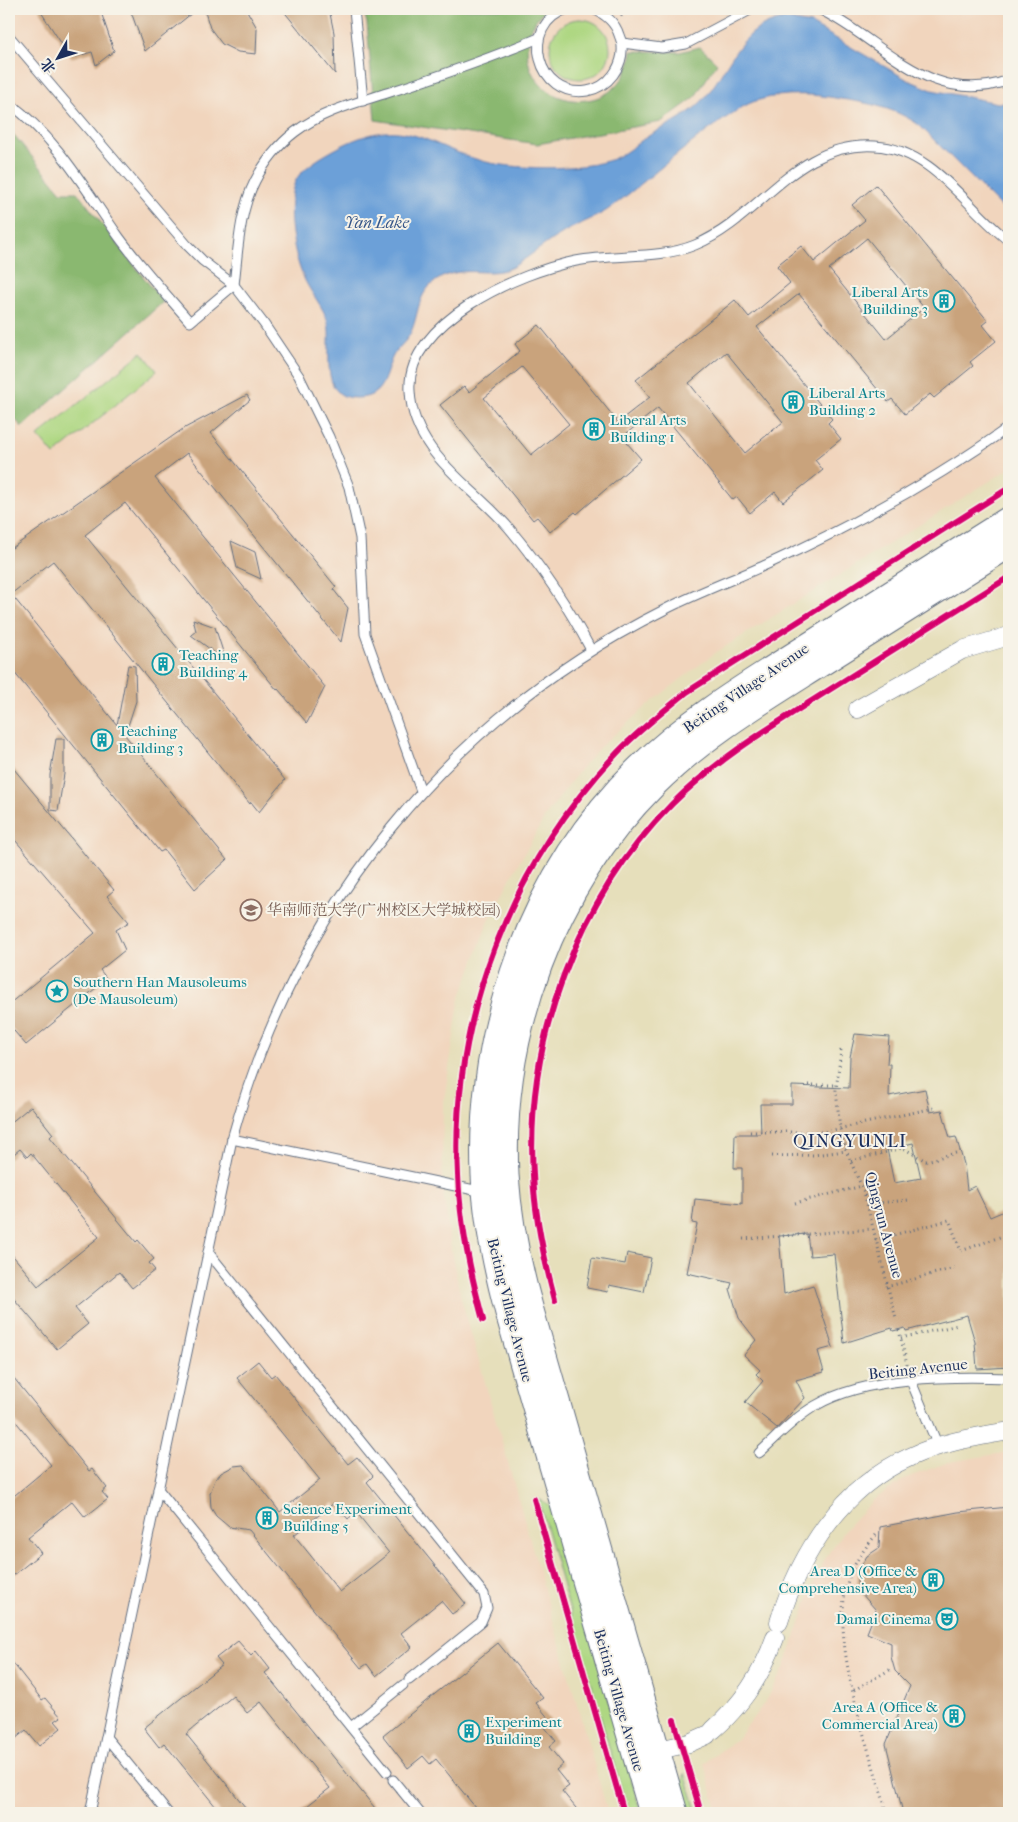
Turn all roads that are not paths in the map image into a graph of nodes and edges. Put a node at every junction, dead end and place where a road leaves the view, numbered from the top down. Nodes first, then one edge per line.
1 (354, 9) edge
2 (567, 9) edge
3 (593, 9) edge
4 (752, 9) edge
5 (819, 9) edge
6 (9, 36) edge
7 (539, 38) junction
8 (622, 43) junction
9 (1009, 80) edge
10 (363, 101) junction
11 (9, 103) edge
12 (1009, 241) edge
13 (234, 285) junction
14 (1009, 428) edge
15 (1009, 519) edge
16 (1009, 545) edge
17 (1009, 636) edge
18 (591, 650) junction
19 (858, 710) dead end
20 (421, 791) junction
21 (232, 1140) junction
22 (485, 1192) junction
23 (208, 1252) junction
24 (1009, 1378) edge
25 (911, 1381) junction
26 (1009, 1431) edge
27 (938, 1446) junction
28 (759, 1452) dead end
29 (158, 1489) junction
30 (351, 1728) junction
31 (106, 1737) junction
32 (646, 1754) junction
33 (387, 1772) dead end
34 (394, 1780) dead end
35 (90, 1813) edge
36 (168, 1813) edge
37 (420, 1813) edge
38 (652, 1813) edge
39 (675, 1813) edge

1 - 10 lane
2 - 7 lane
3 - 8 lane
4 - 8 lane
5 - 9 lane
6 - 13 lane
7 - 8 lane
7 - 10 lane
10 - 13 lane
11 - 13 lane
12 - 18 lane
13 - 20 lane
14 - 18 lane
15 - 22 main road, Beiting Village Avenue
16 - 32 main road, Beiting Village Avenue
17 - 19 street
18 - 20 lane
20 - 21 lane
21 - 22 lane
21 - 23 lane
22 - 32 main road, Beiting Village Avenue
23 - 29 lane
23 - 30 lane
24 - 25 lane, Beiting Avenue
25 - 27 lane
25 - 28 lane, Beiting Avenue
26 - 27 street
27 - 32 street
29 - 30 lane
29 - 31 lane
30 - 33 lane
31 - 35 lane
31 - 36 lane
32 - 38 main road, Beiting Village Avenue
32 - 39 main road, Beiting Village Avenue
34 - 37 lane

